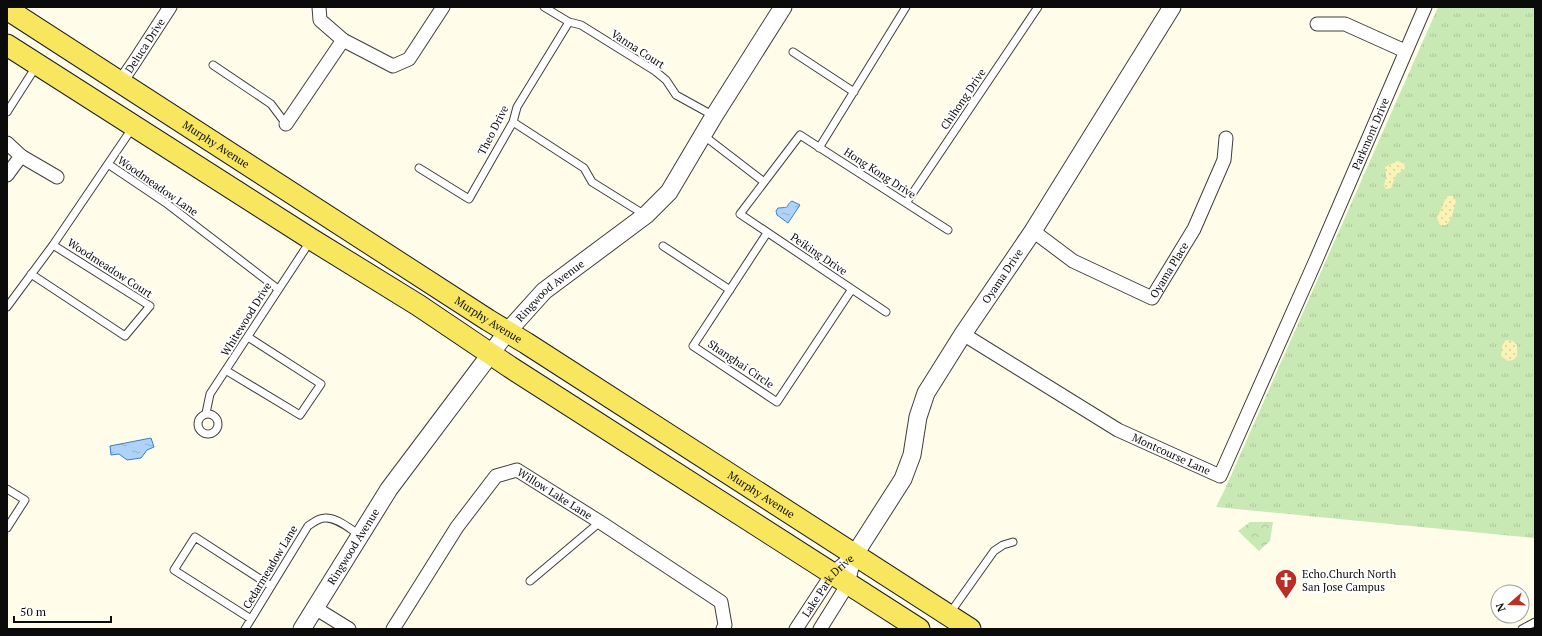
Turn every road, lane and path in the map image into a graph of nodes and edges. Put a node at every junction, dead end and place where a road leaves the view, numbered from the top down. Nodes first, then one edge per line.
1 (170, 7) edge
2 (319, 7) edge
3 (443, 7) edge
4 (544, 7) edge
5 (906, 7) edge
6 (1038, 7) edge
7 (1172, 7) edge
8 (1426, 7) edge
9 (7, 9) edge
10 (778, 9) edge
11 (569, 22) junction
12 (1317, 24) dead end
13 (343, 40) junction
14 (7, 45) edge
15 (1405, 51) junction
16 (793, 52) dead end
17 (38, 64) junction
18 (213, 65) dead end
19 (120, 83) junction
20 (854, 92) junction
21 (7, 112) edge
22 (714, 116) junction
23 (513, 122) junction
24 (286, 124) joint
25 (133, 126) junction
26 (702, 135) junction
27 (1226, 138) dead end
28 (7, 143) edge
29 (819, 148) junction
30 (21, 156) junction
31 (108, 164) junction
32 (419, 168) dead end
33 (7, 175) edge
34 (57, 178) dead end
35 (764, 182) junction
36 (906, 204) junction
37 (646, 215) junction
38 (948, 230) dead end
39 (1033, 231) junction
40 (767, 233) junction
41 (312, 239) junction
42 (53, 244) junction
43 (663, 246) dead end
44 (1316, 260) joint
45 (31, 274) junction
46 (278, 289) junction
47 (852, 289) junction
48 (730, 290) junction
49 (7, 307) edge
50 (886, 312) dead end
51 (507, 332) junction
52 (963, 334) junction
53 (248, 337) junction
54 (491, 353) junction
55 (227, 371) junction
56 (206, 414) dead end
57 (7, 489) edge
58 (600, 522) junction
59 (7, 528) edge
60 (360, 536) junction
61 (1013, 542) dead end
62 (855, 554) junction
63 (840, 579) junction
64 (530, 581) dead end
65 (271, 586) junction
66 (315, 608) junction
67 (949, 615) junction
68 (251, 619) junction
69 (1535, 622) edge
70 (245, 629) edge
71 (302, 629) edge
72 (349, 629) edge
73 (393, 629) edge
74 (723, 629) edge
75 (796, 629) edge
76 (820, 629) edge
77 (918, 629) edge
78 (970, 629) edge
79 (1522, 629) edge

1 - 19 street, Deluca Drive
2 - 13 street
3 - 13 street
4 - 11 lane, Vanna Court
5 - 20 lane
6 - 36 lane, Chihong Drive
7 - 39 street, Oyama Drive
8 - 15 street, Parkmont Drive
9 - 19 main road, Murphy Avenue
10 - 22 street, Ringwood Avenue
11 - 22 lane, Vanna Court
11 - 23 lane, Theo Drive
12 - 15 street
13 - 24 street
14 - 17 main road
15 - 44 street, Parkmont Drive
16 - 20 lane
17 - 21 lane
17 - 25 main road
18 - 24 lane
19 - 51 main road, Murphy Avenue
20 - 29 lane
22 - 26 street, Ringwood Avenue
23 - 32 lane, Theo Drive
23 - 37 lane
25 - 31 lane
25 - 41 main road
26 - 35 lane
26 - 37 street, Ringwood Avenue
27 - 39 street, Oyama Place
28 - 30 street
29 - 35 lane, Hong Kong Drive
29 - 36 lane, Hong Kong Drive
30 - 33 street
30 - 34 street
31 - 42 lane, Woodmeadow Lane
31 - 46 lane, Woodmeadow Lane
35 - 40 lane, Peiking Drive
36 - 38 lane, Hong Kong Drive
37 - 51 street, Ringwood Avenue
39 - 52 street, Oyama Drive
40 - 47 lane, Peiking Drive
40 - 48 lane, Shanghai Circle
41 - 46 lane, Whitewood Drive
41 - 54 main road
42 - 45 lane, Woodmeadow Lane
42 - 45 lane, Woodmeadow Court
43 - 48 lane
44 - 52 street, Montcourse Lane
45 - 49 lane, Woodmeadow Lane
46 - 53 lane, Whitewood Drive
47 - 48 lane, Shanghai Circle
47 - 50 lane, Peiking Drive
51 - 54 street, Ringwood Avenue
51 - 62 main road, Murphy Avenue
52 - 62 street, Oyama Drive
53 - 55 lane, Whitewood Drive
53 - 55 lane
54 - 60 street, Ringwood Avenue
54 - 63 main road
55 - 56 lane, Whitewood Drive
57 - 59 lane
58 - 64 lane
58 - 73 street, Willow Lake Lane
58 - 74 street, Willow Lake Lane
60 - 65 lane, Cedarmeadow Lane
60 - 66 street, Ringwood Avenue
61 - 67 lane
62 - 63 street, Lake Park Drive
62 - 63 street, Lake Park Drive
62 - 67 main road, Murphy Avenue
63 - 75 street, Lake Park Drive
63 - 76 street, Lake Park Drive
63 - 77 main road
65 - 68 lane, Cedarmeadow Lane
65 - 68 lane
66 - 71 street, Ringwood Avenue
66 - 72 street
67 - 78 main road, Murphy Avenue
68 - 70 lane, Cedarmeadow Lane
69 - 79 lane

